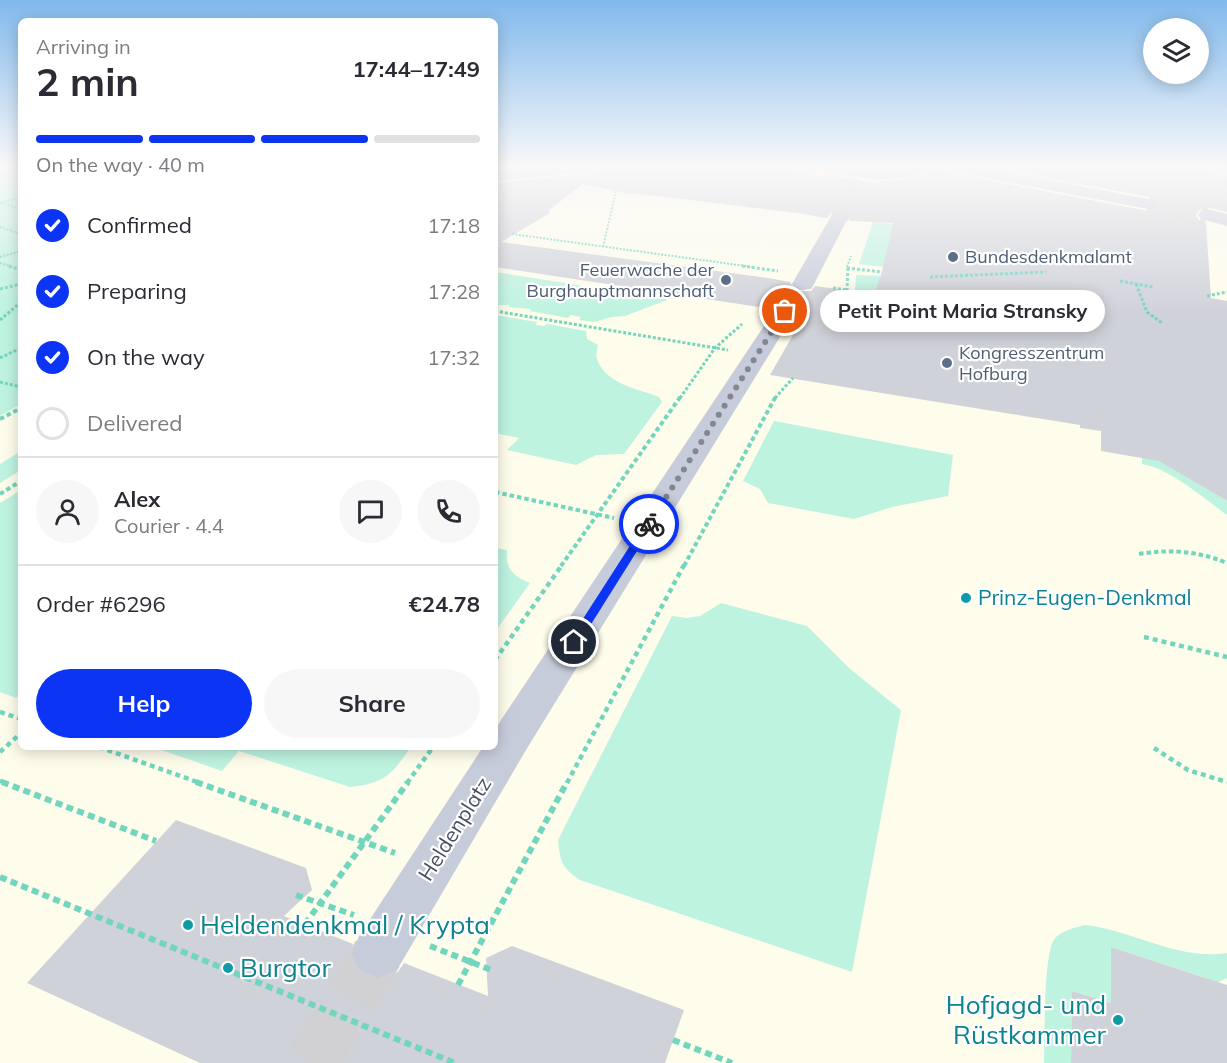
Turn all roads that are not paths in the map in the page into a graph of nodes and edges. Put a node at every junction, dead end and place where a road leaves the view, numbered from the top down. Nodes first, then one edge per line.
1 (1209, 216) tunnel mouth
2 (839, 218) tunnel mouth
3 (1227, 220) edge
4 (803, 284) tunnel mouth
5 (785, 311) tunnel mouth
6 (378, 953) tunnel mouth

1 - 3 street
2 - 4 street
5 - 6 street, Heldenplatz

